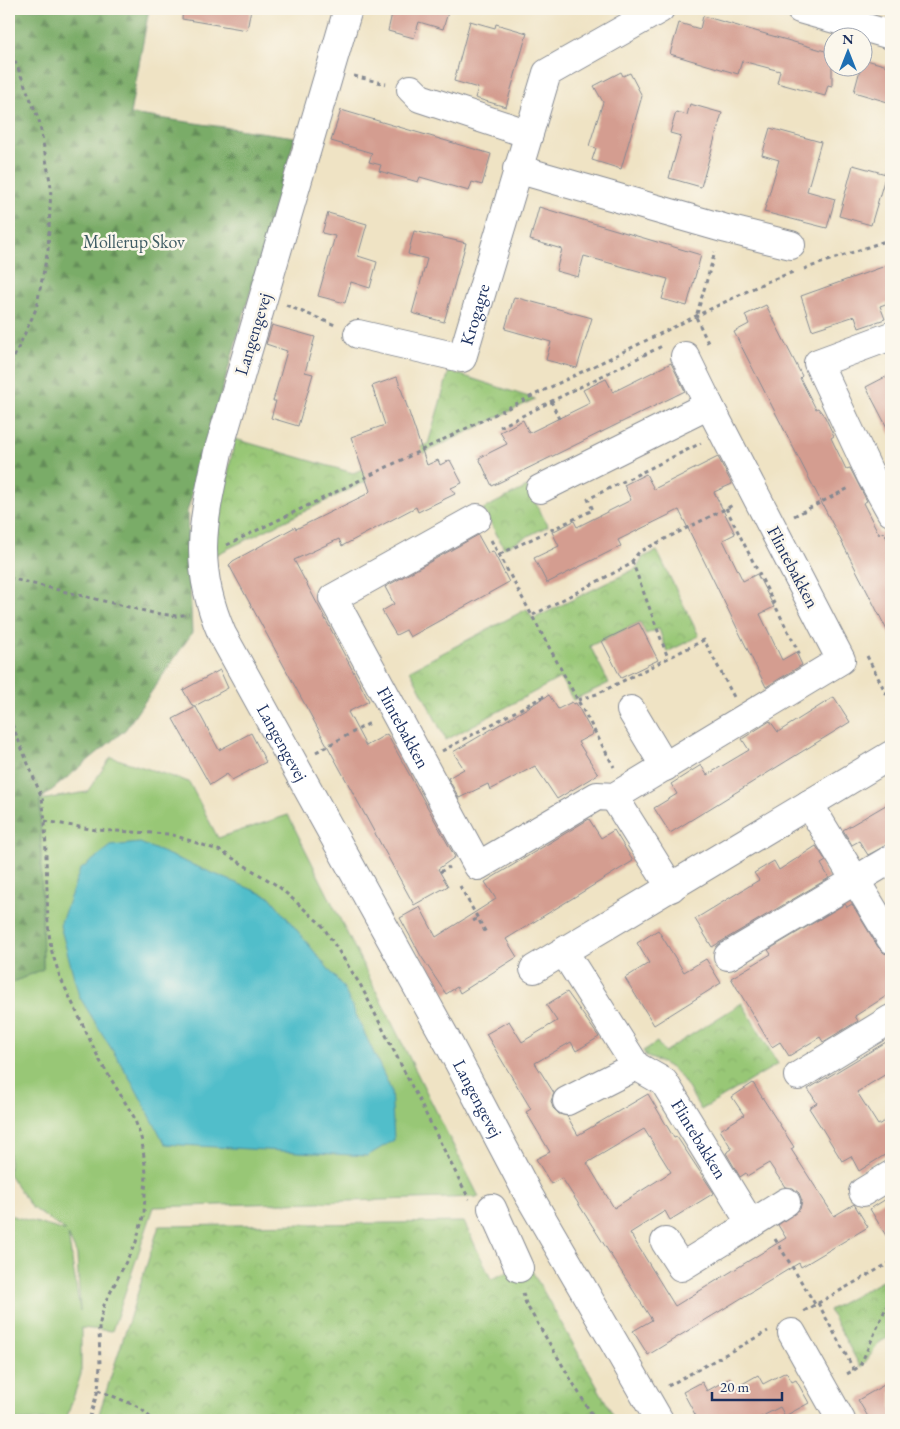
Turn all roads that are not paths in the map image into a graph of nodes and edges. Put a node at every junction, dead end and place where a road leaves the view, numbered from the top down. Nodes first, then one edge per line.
1 (348, 9) edge
2 (660, 9) edge
3 (800, 9) edge
4 (891, 35) edge
5 (411, 89) road end
6 (529, 134) junction
7 (517, 169) junction
8 (792, 245) dead end
9 (358, 334) road end
10 (891, 336) edge
11 (685, 356) road end
12 (709, 405) junction
13 (540, 489) dead end
14 (891, 512) edge
15 (477, 518) road end
16 (631, 710) dead end
17 (891, 755) edge
18 (664, 767) junction
19 (620, 793) junction
20 (809, 804) junction
21 (891, 859) edge
22 (855, 880) junction
23 (671, 888) junction
24 (891, 938) edge
25 (564, 952) junction
26 (728, 956) dead end
27 (534, 969) dead end
28 (891, 1019) edge
29 (636, 1066) junction
30 (798, 1076) dead end
31 (567, 1102) dead end
32 (891, 1175) edge
33 (863, 1192) dead end
34 (786, 1202) dead end
35 (481, 1204) road end
36 (757, 1220) junction
37 (664, 1242) dead end
38 (519, 1268) road end
39 (792, 1333) dead end
40 (658, 1420) edge
41 (841, 1420) edge

1 - 40 street, Langengevej
2 - 6 street, Krogagre
3 - 4 street
5 - 6 street
6 - 7 street, Krogagre
7 - 8 street
7 - 9 street, Krogagre
10 - 14 street
11 - 12 street, Flintebakken
12 - 13 street
12 - 18 street, Flintebakken
15 - 19 street, Flintebakken
16 - 18 street
17 - 20 street
18 - 19 street, Flintebakken
19 - 23 street
20 - 22 street
20 - 23 street
21 - 22 street
22 - 24 street
22 - 26 street
23 - 25 street
25 - 27 street
25 - 29 street, Flintebakken
28 - 30 street
29 - 31 street
29 - 36 street, Flintebakken
32 - 33 street
34 - 36 street
35 - 38 street
36 - 37 street
39 - 41 street

